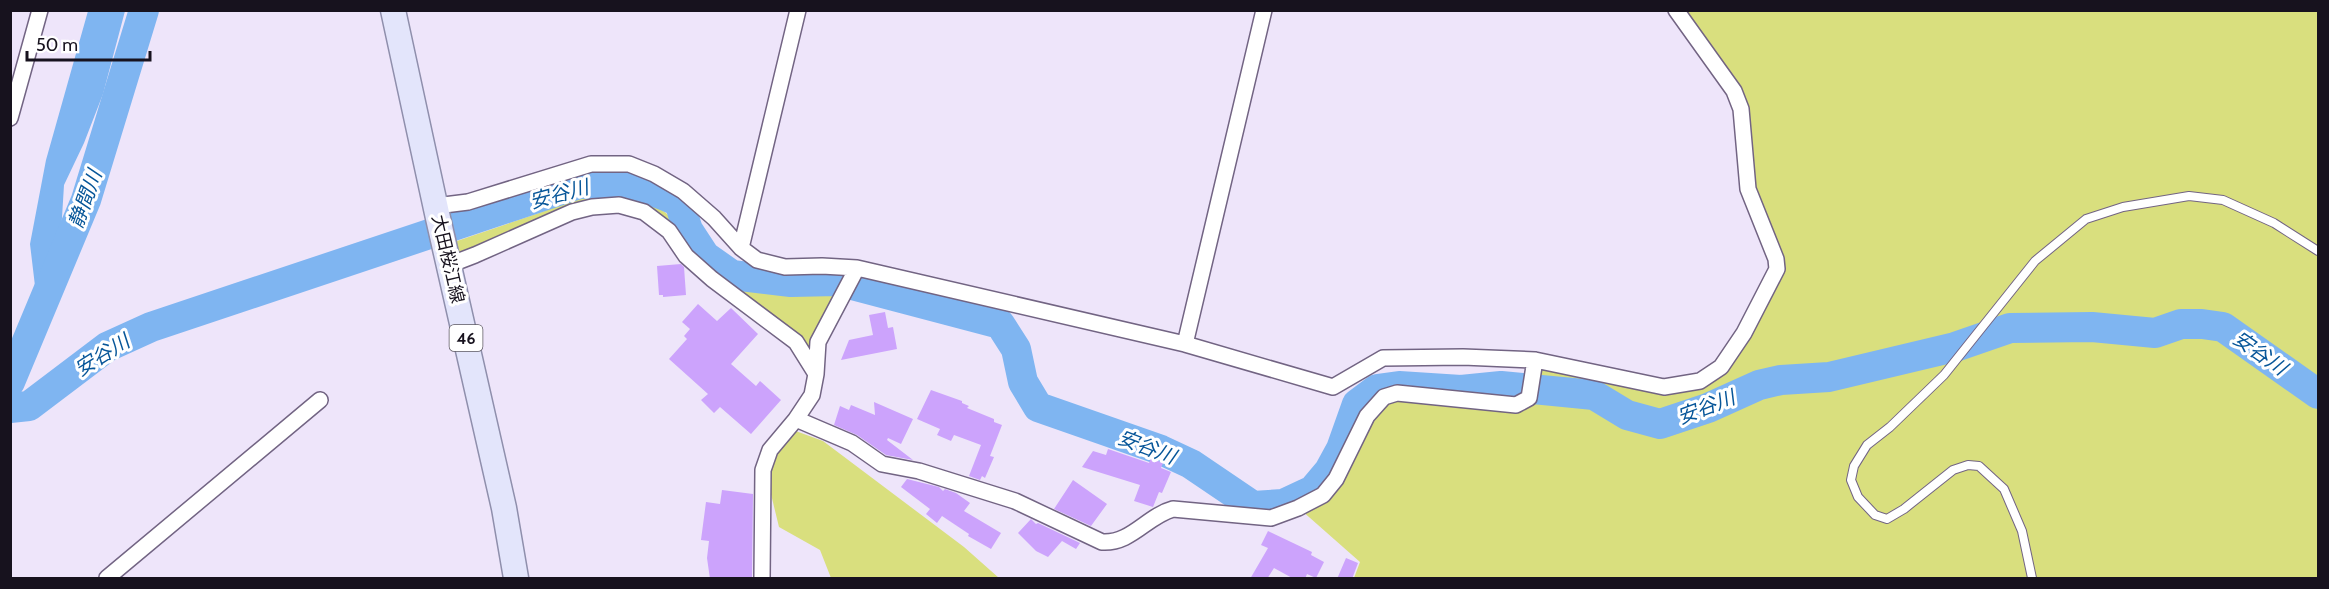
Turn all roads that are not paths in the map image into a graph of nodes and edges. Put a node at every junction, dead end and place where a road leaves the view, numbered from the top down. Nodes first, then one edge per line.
1 (40, 10) edge
2 (393, 10) edge
3 (798, 10) edge
4 (1264, 10) edge
5 (1676, 10) edge
6 (10, 118) edge
7 (437, 212) junction
8 (741, 248) junction
9 (2319, 251) edge
10 (448, 259) junction
11 (856, 270) junction
12 (1185, 344) junction
13 (1534, 364) junction
14 (816, 374) junction
15 (320, 400) dead end
16 (796, 419) junction
17 (107, 579) edge
18 (516, 579) edge
19 (762, 579) edge
20 (2032, 579) edge

1 - 6 street
2 - 7 main road, 大田桜江線 / 46
3 - 8 street
4 - 12 street
5 - 13 street
7 - 8 street
7 - 10 main road, 大田桜江線 / 46
8 - 11 street
9 - 20 lane
10 - 14 street
10 - 18 main road, 大田桜江線 / 46
11 - 12 street
11 - 14 street
12 - 13 street
13 - 16 street
14 - 16 street
15 - 17 street
16 - 19 street

